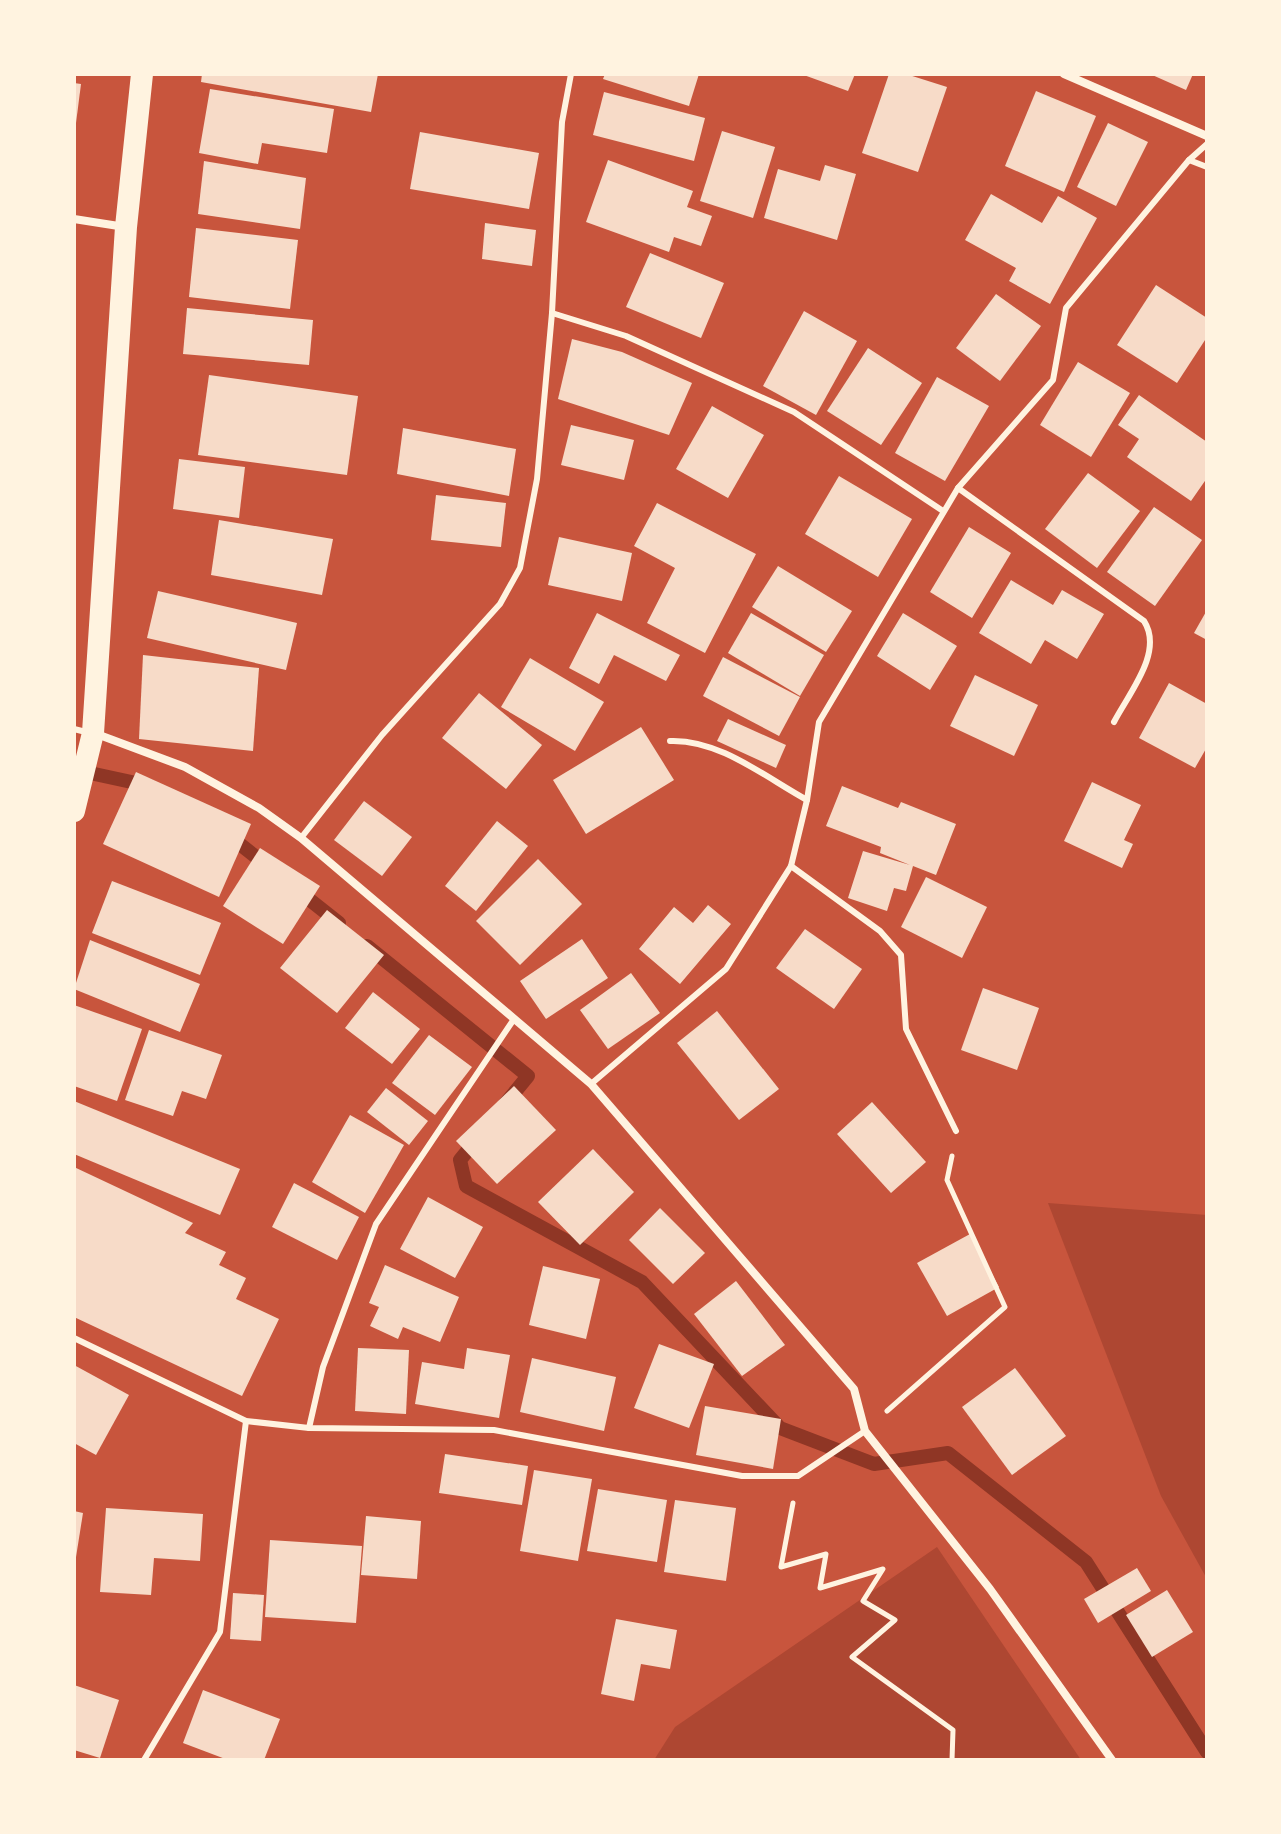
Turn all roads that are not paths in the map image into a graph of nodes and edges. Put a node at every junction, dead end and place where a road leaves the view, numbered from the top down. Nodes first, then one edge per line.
1 (142, 74) edge
2 (571, 74) edge
3 (1064, 74) edge
4 (1207, 136) edge
5 (1207, 144) edge
6 (1189, 160) junction
7 (1207, 167) edge
8 (74, 219) edge
9 (126, 227) junction
10 (552, 313) junction
11 (958, 488) junction
12 (943, 511) junction
13 (1114, 722) dead end
14 (84, 731) edge
15 (670, 741) dead end
16 (807, 800) junction
17 (74, 811) edge
18 (301, 838) junction
19 (791, 866) junction
20 (514, 1019) junction
21 (591, 1084) junction
22 (956, 1131) road end
23 (74, 1338) edge
24 (246, 1421) junction
25 (309, 1428) junction
26 (865, 1431) junction
27 (144, 1760) edge
28 (1112, 1760) edge

1 - 9 highway
2 - 10 lane
3 - 4 street
5 - 6 lane
6 - 7 lane
6 - 11 lane
8 - 9 street
9 - 14 highway
10 - 12 lane
10 - 18 lane
11 - 12 lane
11 - 13 lane
12 - 16 lane
14 - 17 highway
14 - 18 street
15 - 16 lane
16 - 19 lane
18 - 20 street
19 - 21 lane
19 - 22 lane
20 - 21 street
20 - 25 lane
21 - 26 street
23 - 24 lane
24 - 25 lane
24 - 27 lane
25 - 26 lane
26 - 28 street

